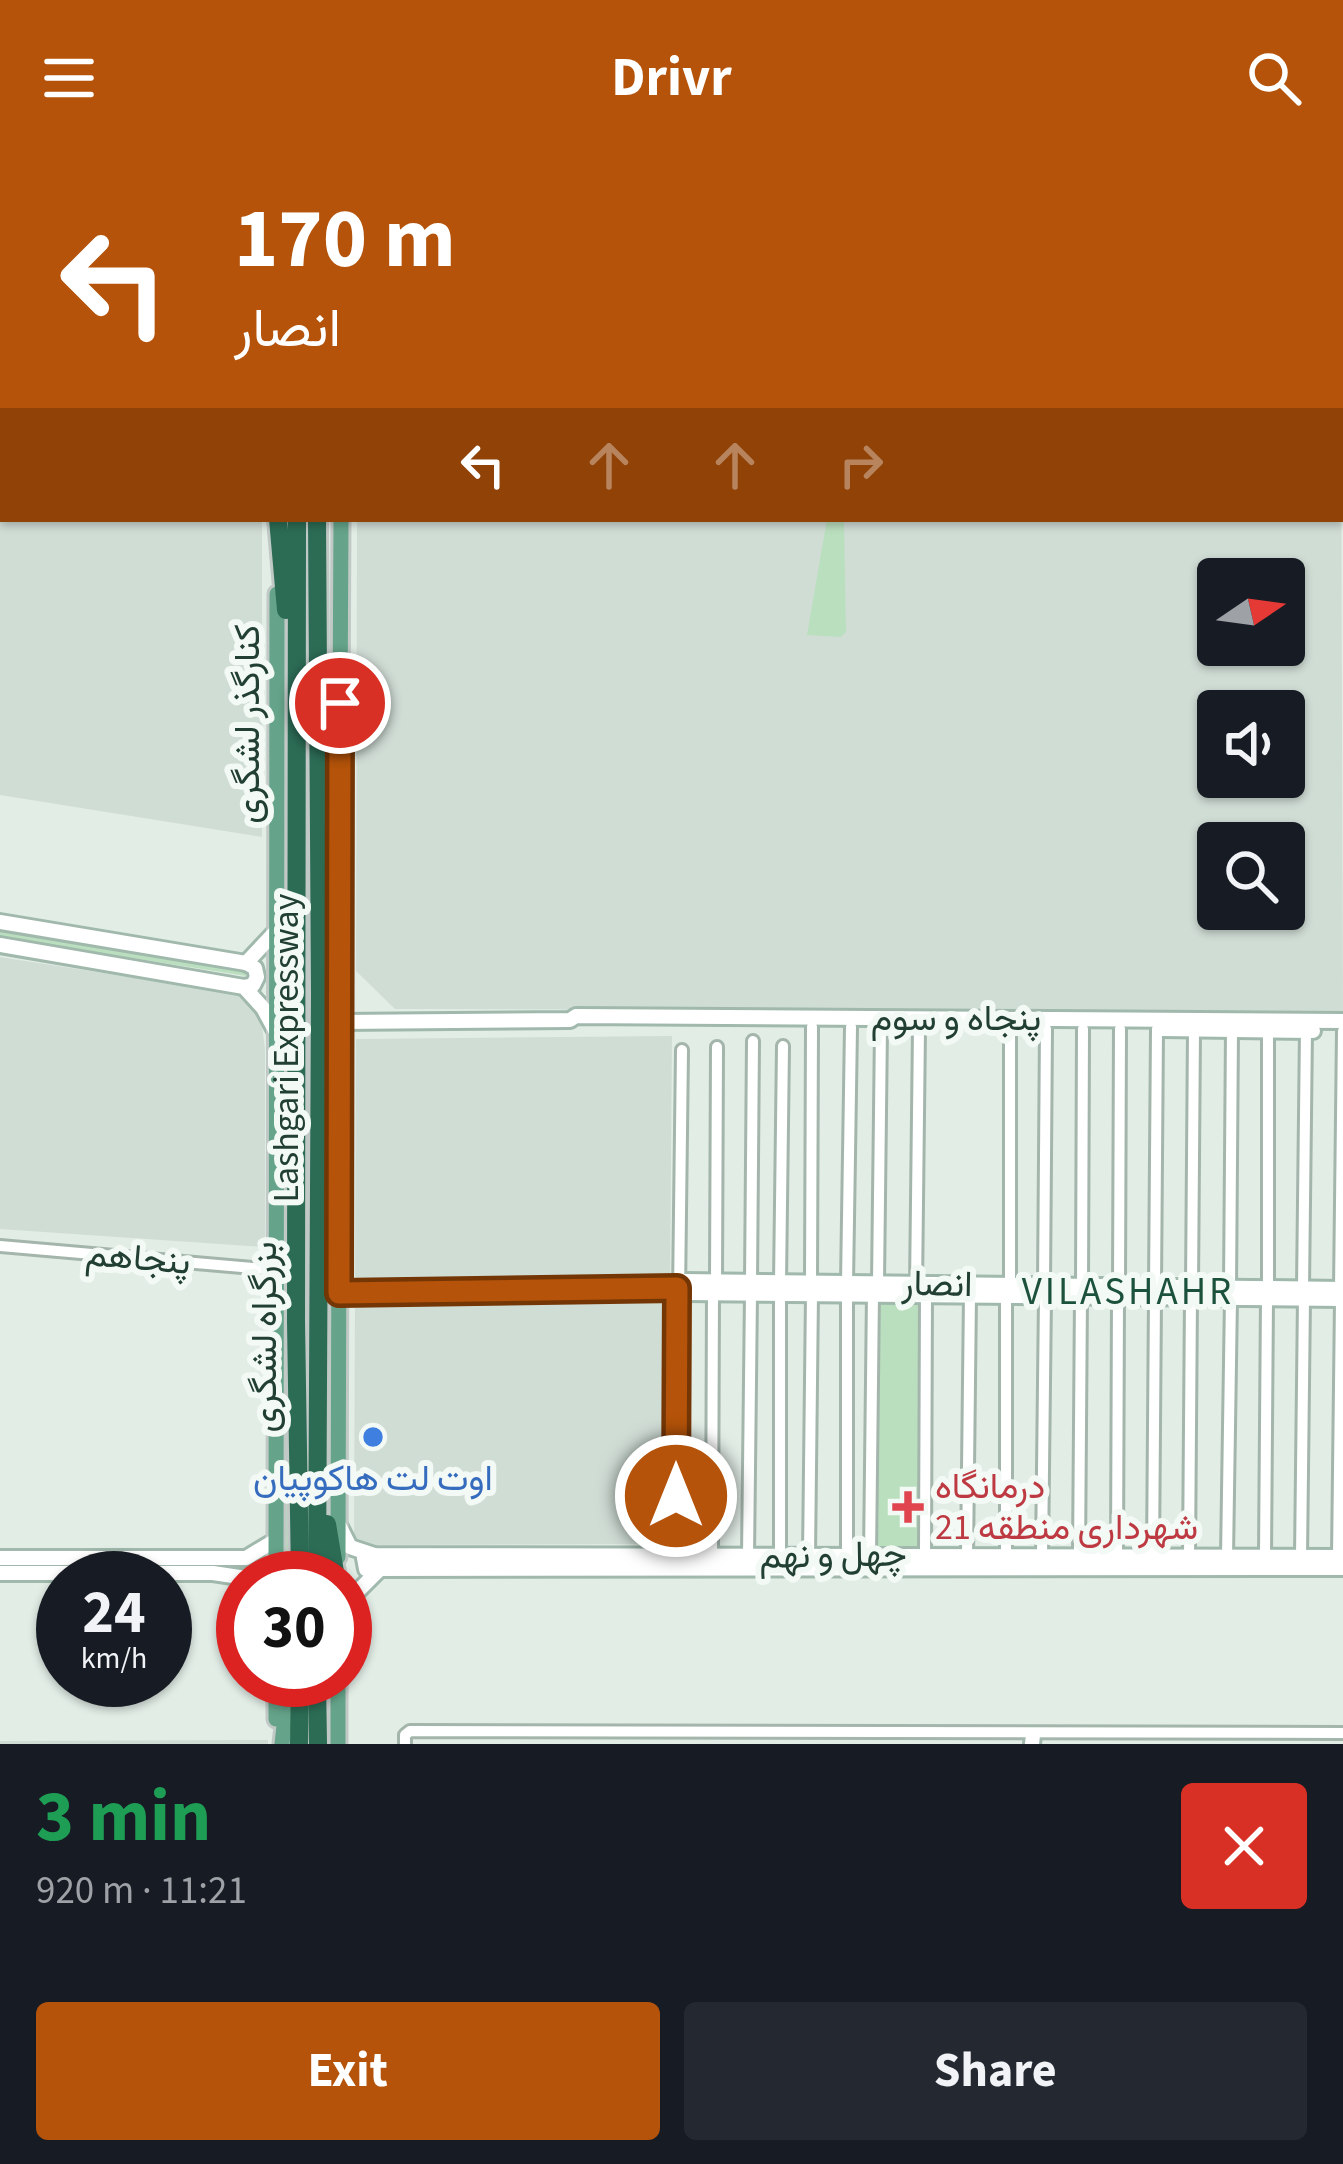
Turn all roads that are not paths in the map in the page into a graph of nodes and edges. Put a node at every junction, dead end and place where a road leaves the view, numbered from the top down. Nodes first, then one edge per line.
1 (277, 522) edge
2 (277, 522) edge
3 (296, 522) edge
4 (316, 522) edge
5 (341, 522) edge
6 (296, 677) junction
7 (340, 703) junction
8 (0, 922) edge
9 (277, 930) junction
10 (0, 945) edge
11 (246, 963) junction
12 (244, 988) junction
13 (320, 993) junction
14 (570, 1020) junction
15 (340, 1022) junction
16 (1343, 1022) edge
17 (812, 1027) junction
18 (851, 1027) junction
19 (881, 1027) junction
20 (919, 1028) junction
21 (1010, 1028) junction
22 (1046, 1028) junction
23 (1083, 1029) junction
24 (1120, 1029) junction
25 (1157, 1029) junction
26 (1194, 1030) junction
27 (1232, 1030) junction
28 (1268, 1030) junction
29 (1306, 1030) junction
30 (1343, 1031) edge
31 (277, 1034) junction
32 (753, 1041) dead end
33 (783, 1046) dead end
34 (717, 1047) dead end
35 (682, 1050) dead end
36 (0, 1246) edge
37 (277, 1270) junction
38 (715, 1287) junction
39 (677, 1288) junction
40 (751, 1288) junction
41 (780, 1288) junction
42 (811, 1288) junction
43 (875, 1288) junction
44 (847, 1289) junction
45 (919, 1290) junction
46 (1008, 1290) junction
47 (1044, 1291) junction
48 (1081, 1291) junction
49 (1118, 1292) junction
50 (1155, 1292) junction
51 (1192, 1292) junction
52 (339, 1293) junction
53 (1230, 1293) junction
54 (1268, 1293) junction
55 (1304, 1293) junction
56 (1342, 1294) edge
57 (970, 1295) junction
58 (316, 1435) junction
59 (338, 1523) junction
60 (676, 1537) dead end
61 (276, 1540) junction
62 (276, 1551) edge
63 (300, 1551) edge
64 (317, 1551) edge
65 (333, 1551) edge
66 (337, 1551) edge
67 (925, 1554) junction
68 (712, 1556) junction
69 (748, 1556) junction
70 (779, 1556) junction
71 (809, 1556) junction
72 (847, 1556) junction
73 (870, 1556) junction
74 (967, 1556) junction
75 (1006, 1556) junction
76 (1042, 1556) junction
77 (1079, 1556) junction
78 (1117, 1556) junction
79 (1153, 1556) junction
80 (1189, 1556) junction
81 (1227, 1556) junction
82 (1265, 1556) junction
83 (1300, 1556) junction
84 (0, 1558) edge
85 (1341, 1560) edge
86 (376, 1563) junction
87 (372, 1569) edge
88 (0, 1573) edge
89 (216, 1573) edge
90 (277, 1707) edge
91 (285, 1707) edge
92 (300, 1707) edge
93 (317, 1707) edge
94 (338, 1707) edge
95 (1343, 1733) edge
96 (984, 1739) edge
97 (1033, 1739) edge
98 (279, 1744) edge
99 (299, 1744) edge
100 (318, 1744) edge
101 (338, 1744) edge
102 (405, 1744) edge

1 - 6 highway
2 - 9 main road, کنارگذر لشگری
3 - 6 highway, بزرگراه لشگری
4 - 13 highway, Lashgari Expressway
5 - 7 main road
6 - 63 highway, بزرگراه لشگری
7 - 13 highway
7 - 15 main road
8 - 11 street
9 - 11 street
9 - 31 main road, کنارگذر لشگری
10 - 12 street
11 - 12 street
12 - 31 street
13 - 58 highway, Lashgari Expressway
14 - 15 street, پنجاه و سوم
14 - 16 street, پنجاه و سوم
14 - 17 street, پنجاه و سوم
15 - 52 main road
17 - 18 street, پنجاه و سوم
17 - 42 street
18 - 19 street, پنجاه و سوم
18 - 44 street
19 - 20 street, پنجاه و سوم
19 - 43 street
20 - 21 street, پنجاه و سوم
20 - 45 street
21 - 22 street, پنجاه و سوم
21 - 46 street
22 - 23 street, پنجاه و سوم
22 - 47 street
23 - 24 street, پنجاه و سوم
23 - 48 street
24 - 25 street, پنجاه و سوم
24 - 49 street
25 - 26 street, پنجاه و سوم
25 - 50 street
26 - 27 street, پنجاه و سوم
26 - 51 street
27 - 28 street, پنجاه و سوم
27 - 53 street
28 - 29 street, پنجاه و سوم
28 - 54 street
29 - 30 street, پنجاه و سوم
29 - 55 street
30 - 56 street
31 - 37 main road, کنارگذر لشگری
32 - 40 street
33 - 41 street
34 - 38 street
35 - 39 street
36 - 37 street, پنجاهم
37 - 61 main road, کنارگذر لشگری
38 - 39 street, انصار
38 - 40 street, انصار
38 - 68 street
39 - 52 street, انصار
39 - 60 street
40 - 41 street, انصار
40 - 69 street
41 - 42 street, انصار
41 - 70 street
42 - 44 street, انصار
42 - 71 street
43 - 44 street, انصار
43 - 45 street, انصار
43 - 73 street
44 - 72 street
45 - 46 street, انصار
45 - 57 street, انصار
45 - 67 street
46 - 47 street, انصار
46 - 57 street, انصار
46 - 75 street
47 - 48 street, انصار
47 - 76 street
48 - 49 street, انصار
48 - 77 street
49 - 50 street, انصار
49 - 78 street
50 - 51 street, انصار
50 - 79 street
51 - 53 street, انصار
51 - 80 street
52 - 59 main road
53 - 54 street, انصار
53 - 81 street
54 - 55 street, انصار
54 - 82 street
55 - 56 street, انصار
55 - 83 street
56 - 85 street
57 - 74 street
58 - 64 highway, Lashgari Expressway
58 - 65 highway
59 - 66 main road
59 - 86 street
61 - 62 main road, کنارگذر لشگری
61 - 84 street
67 - 73 street, چهل و نهم
67 - 74 street, چهل و نهم
68 - 69 street, چهل و نهم
68 - 86 street, چهل و نهم
69 - 70 street, چهل و نهم
70 - 71 street, چهل و نهم
71 - 72 street, چهل و نهم
72 - 73 street, چهل و نهم
74 - 75 street, چهل و نهم
75 - 76 street, چهل و نهم
76 - 77 street, چهل و نهم
77 - 78 street, چهل و نهم
78 - 79 street, چهل و نهم
79 - 80 street, چهل و نهم
80 - 81 street, چهل و نهم
81 - 82 street, چهل و نهم
82 - 83 street, چهل و نهم
83 - 85 street, چهل و نهم
85 - 86 street, چهل و نهم
86 - 87 street
88 - 89 street
90 - 98 main road
91 - 98 main road
92 - 99 highway
93 - 100 highway
94 - 101 main road
95 - 97 street
96 - 97 street
96 - 102 street

